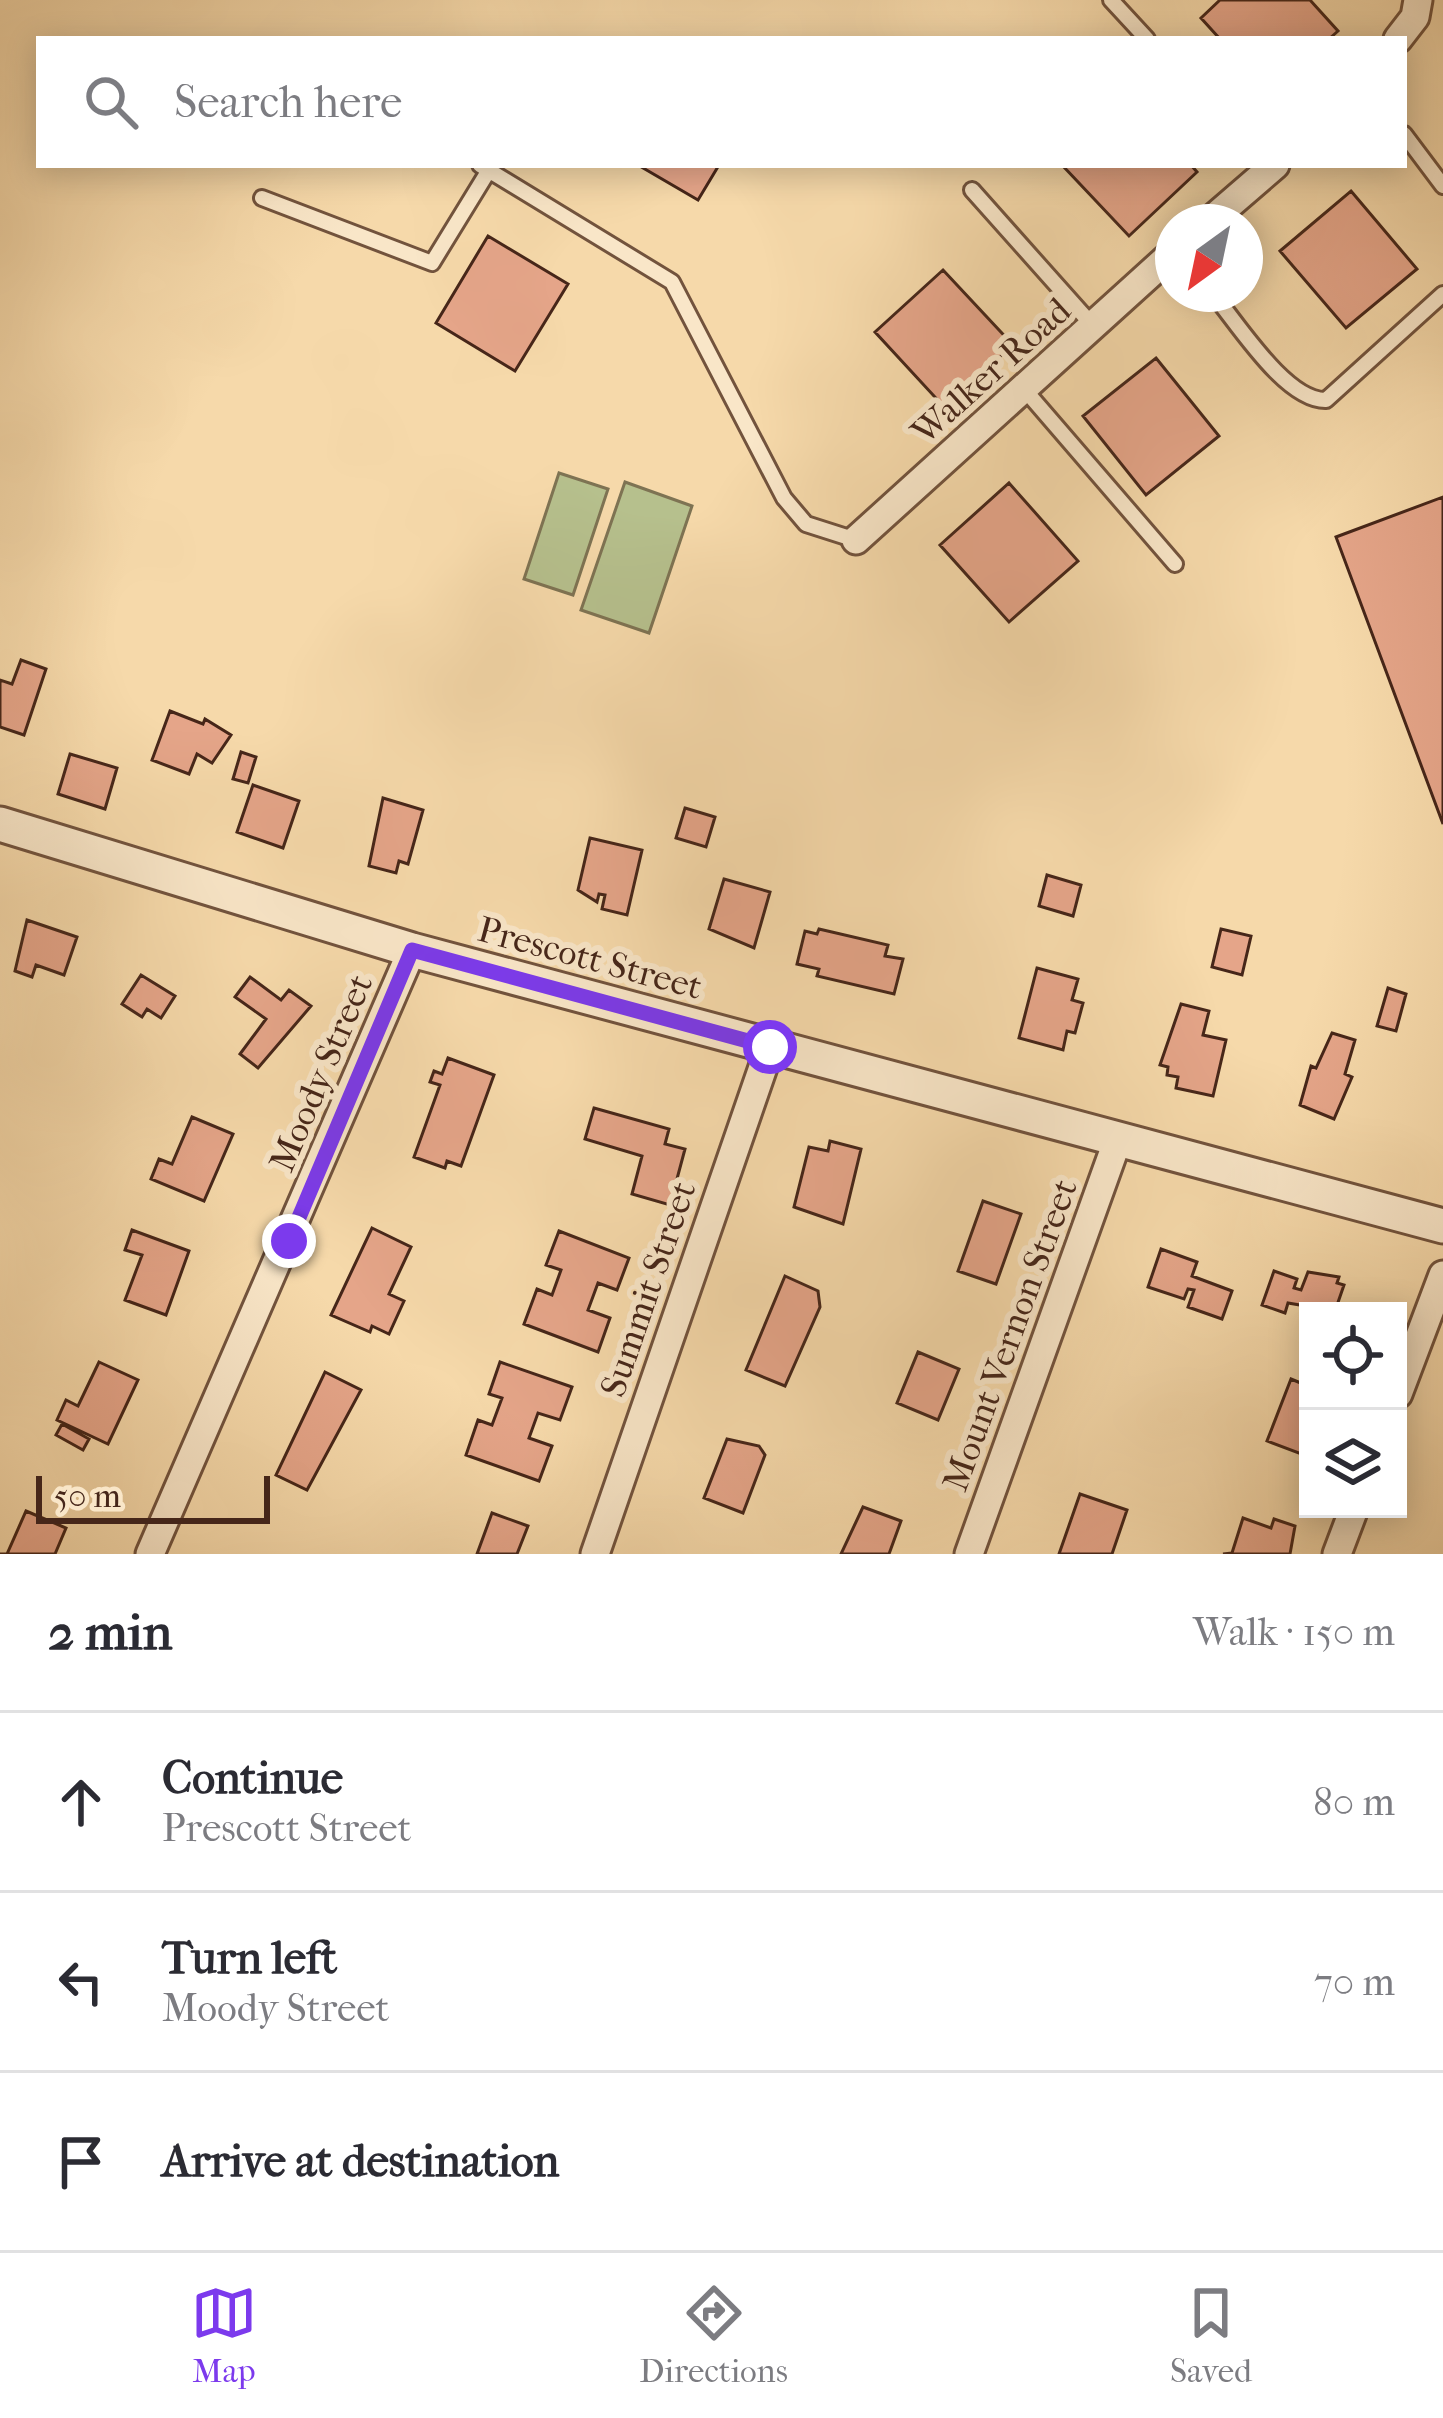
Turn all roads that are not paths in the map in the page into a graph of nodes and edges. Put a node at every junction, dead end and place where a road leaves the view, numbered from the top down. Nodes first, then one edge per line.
1 (1111, 0) edge
2 (1418, 0) edge
3 (1145, 36) edge
4 (1400, 36) edge
5 (1407, 138) edge
6 (484, 168) edge
7 (1269, 168) edge
8 (1443, 186) edge
9 (972, 190) dead end
10 (262, 198) dead end
11 (1229, 204) edge
12 (1155, 270) edge
13 (1443, 293) edge
14 (1228, 312) edge
15 (1094, 327) junction
16 (1025, 390) junction
17 (856, 540) joint
18 (1175, 565) dead end
19 (0, 824) edge
20 (412, 950) junction
21 (770, 1047) junction
22 (1118, 1139) junction
23 (1443, 1226) edge
24 (1443, 1275) edge
25 (1407, 1370) edge
26 (1351, 1518) edge
27 (150, 1554) edge
28 (595, 1554) edge
29 (969, 1554) edge
30 (1337, 1554) edge

1 - 3 lane
2 - 4 street
5 - 8 lane
6 - 10 lane
6 - 17 lane
7 - 11 street
9 - 15 lane
12 - 15 street, Walker Road
13 - 14 lane
15 - 16 street, Walker Road
16 - 17 street, Walker Road
16 - 18 lane
19 - 20 street, Prescott Street
20 - 21 street, Prescott Street
20 - 27 street, Moody Street
21 - 22 street, Prescott Street
21 - 28 street, Summit Street
22 - 23 street, Prescott Street
22 - 29 street, Mount Vernon Street
24 - 25 street
26 - 30 street

